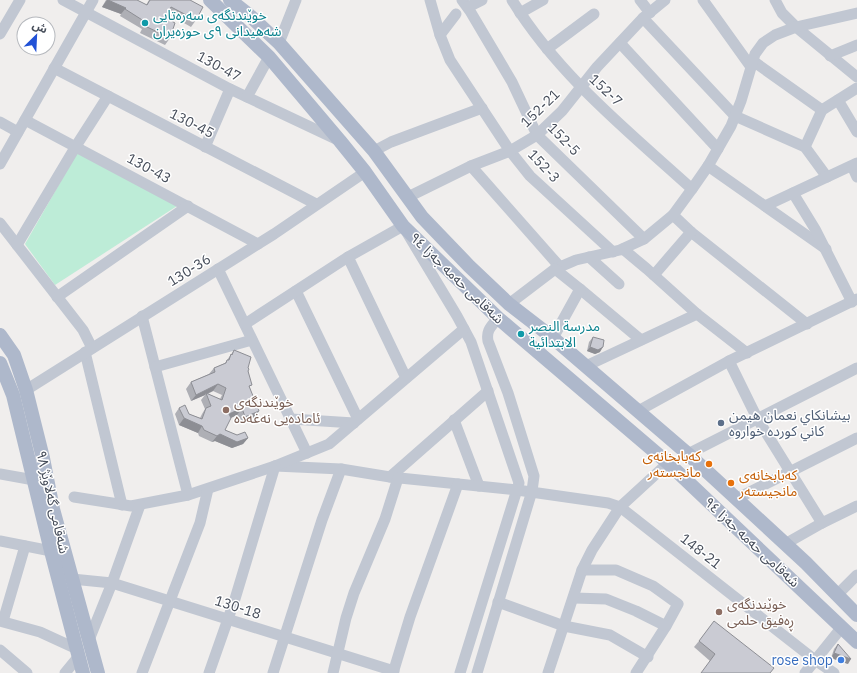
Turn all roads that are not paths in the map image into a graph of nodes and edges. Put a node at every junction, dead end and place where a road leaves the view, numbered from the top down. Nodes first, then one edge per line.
1 (20, 0) edge
2 (63, 0) edge
3 (93, 0) edge
4 (210, 0) edge
5 (230, 0) edge
6 (296, 0) edge
7 (430, 0) edge
8 (482, 0) edge
9 (512, 0) edge
10 (543, 0) edge
11 (640, 0) edge
12 (665, 0) edge
13 (703, 0) edge
14 (775, 0) edge
15 (465, 4) edge
16 (86, 12) junction
17 (520, 13) junction
18 (857, 13) edge
19 (456, 14) dead end
20 (594, 14) dead end
21 (647, 15) junction
22 (796, 27) junction
23 (0, 34) edge
24 (440, 35) junction
25 (279, 43) junction
26 (620, 43) junction
27 (857, 45) edge
28 (547, 49) junction
29 (830, 56) junction
30 (269, 57) junction
31 (752, 64) junction
32 (54, 68) junction
33 (857, 77) edge
34 (581, 88) junction
35 (857, 88) edge
36 (230, 89) junction
37 (108, 96) junction
38 (247, 97) junction
39 (838, 100) junction
40 (482, 108) junction
41 (822, 110) junction
42 (734, 116) junction
43 (25, 120) junction
44 (0, 122) edge
45 (18, 132) junction
46 (857, 132) edge
47 (537, 135) junction
48 (340, 141) junction
49 (76, 146) junction
50 (205, 147) junction
51 (805, 147) junction
52 (718, 149) junction
53 (374, 151) junction
54 (510, 151) junction
55 (0, 164) edge
56 (854, 164) edge
57 (471, 166) junction
58 (708, 166) junction
59 (365, 172) junction
60 (857, 176) edge
61 (828, 177) junction
62 (692, 189) junction
63 (793, 193) junction
64 (408, 197) junction
65 (316, 204) junction
66 (188, 206) junction
67 (765, 206) junction
68 (673, 215) junction
69 (0, 223) edge
70 (403, 226) junction
71 (691, 232) junction
72 (644, 239) junction
73 (258, 244) junction
74 (17, 245) junction
75 (826, 249) junction
76 (618, 250) junction
77 (348, 257) junction
78 (589, 257) junction
79 (558, 268) junction
80 (218, 269) junction
81 (654, 275) junction
82 (619, 284) dead end
83 (580, 289) junction
84 (296, 291) junction
85 (57, 297) junction
86 (855, 301) edge
87 (509, 304) junction
88 (697, 314) junction
89 (142, 316) junction
90 (498, 318) junction
91 (245, 324) junction
92 (807, 324) junction
93 (464, 329) junction
94 (0, 336) edge
95 (553, 338) junction
96 (252, 340) junction
97 (641, 340) junction
98 (88, 350) junction
99 (747, 353) junction
100 (728, 361) junction
101 (0, 364) edge
102 (586, 366) junction
103 (155, 367) junction
104 (857, 368) edge
105 (406, 378) junction
106 (26, 390) junction
107 (488, 391) junction
108 (616, 392) junction
109 (602, 407) junction
110 (638, 412) junction
111 (757, 418) junction
112 (290, 419) junction
113 (454, 420) junction
114 (356, 421) junction
115 (857, 438) edge
116 (307, 453) junction
117 (688, 454) junction
118 (36, 459) junction
119 (668, 463) junction
120 (275, 466) junction
121 (341, 469) junction
122 (791, 472) junction
123 (0, 474) edge
124 (394, 478) junction
125 (34, 480) junction
126 (458, 484) junction
127 (479, 486) junction
128 (208, 489) junction
129 (517, 490) junction
130 (532, 491) junction
131 (188, 495) junction
132 (74, 497) dead end
133 (736, 499) junction
134 (122, 505) junction
135 (140, 505) junction
136 (620, 506) junction
137 (857, 506) edge
138 (822, 523) junction
139 (0, 541) edge
140 (785, 544) junction
141 (25, 546) junction
142 (51, 551) junction
143 (582, 570) junction
144 (857, 575) edge
145 (72, 579) junction
146 (112, 584) junction
147 (837, 595) junction
148 (574, 598) junction
149 (169, 600) junction
150 (498, 602) junction
151 (857, 615) edge
152 (229, 619) junction
153 (1, 621) edge
154 (564, 626) junction
155 (666, 626) junction
156 (842, 627) junction
157 (285, 638) junction
158 (89, 640) junction
159 (857, 642) edge
160 (0, 650) edge
161 (78, 653) junction
162 (338, 653) junction
163 (648, 656) junction
164 (815, 660) junction
165 (394, 672) edge
166 (27, 673) edge
167 (65, 673) edge
168 (83, 673) edge
169 (98, 673) edge
170 (142, 673) edge
171 (209, 673) edge
172 (273, 673) edge
173 (333, 673) edge
174 (460, 673) edge
175 (477, 673) edge
176 (548, 673) edge
177 (636, 673) edge
178 (806, 673) edge
179 (834, 673) edge

1 - 23 street
2 - 16 street, 130-47
3 - 16 street
4 - 30 main road, شەقامی حەمە جەزا ٩٤
5 - 25 main road, شەقامی حەمە جەزا ٩٤
6 - 25 street
7 - 24 street, 152-3
8 - 15 street
9 - 17 street, 152-7
10 - 17 street
11 - 21 street
12 - 21 street, 152-21
13 - 31 street
14 - 22 street
15 - 47 street, 152-5
16 - 32 street
16 - 36 street, 130-47
17 - 28 street, 152-7
18 - 22 street
19 - 24 street
20 - 28 street
21 - 26 street, 152-21
21 - 42 street
22 - 29 street
22 - 31 street
24 - 40 street, 152-3
25 - 53 main road, شەقامی حەمە جەزا ٩٤
26 - 34 street, 152-21
26 - 52 street
27 - 29 street
28 - 34 street, 152-7
29 - 33 street
30 - 38 street
30 - 48 main road, شەقامی حەمە جەزا ٩٤
31 - 41 street
31 - 42 street
32 - 37 street, 130-45
32 - 43 street
34 - 47 street, 152-21
34 - 62 street, 152-7
35 - 39 street
36 - 38 street, 130-47
36 - 50 street
37 - 49 street
37 - 50 street, 130-45
38 - 48 street, 130-47
39 - 41 street
39 - 46 street
40 - 53 street
40 - 54 street, 152-3
41 - 51 street
42 - 51 street
42 - 52 street
43 - 45 street
43 - 49 street, 130-43
44 - 45 street
45 - 55 street
47 - 54 street, 152-21
47 - 72 street, 152-5
48 - 59 main road, شەقامی حەمە جەزا ٩٤
49 - 66 street, 130-43
49 - 74 street
50 - 65 street, 130-45
51 - 61 street
52 - 58 street
53 - 64 main road, شەقامی حەمە جەزا ٩٤
54 - 57 street, 152-21
54 - 76 street, 152-3
56 - 60 street
56 - 61 street
57 - 64 street, 152-21
57 - 79 street
58 - 62 street
58 - 67 street
59 - 65 street, 130-36
59 - 70 main road, شەقامی حەمە جەزا ٩٤
61 - 63 street
62 - 68 street
63 - 67 street
63 - 75 street
64 - 87 main road, شەقامی حەمە جەزا ٩٤
65 - 73 street, 130-36
66 - 73 street, 130-43
66 - 85 street
67 - 75 street
68 - 71 street
68 - 72 street
69 - 74 street
70 - 77 street
70 - 90 main road, شەقامی حەمە جەزا ٩٤
70 - 93 street
71 - 81 street
71 - 92 street
72 - 76 street
73 - 80 street, 130-36
74 - 85 street
75 - 86 street
76 - 78 street
76 - 81 street, 152-3
77 - 84 street
77 - 105 street
78 - 79 street
78 - 82 street
79 - 83 street
79 - 87 street
80 - 89 street, 130-36
80 - 91 street
81 - 88 street, 152-3
83 - 95 street
83 - 97 street
84 - 91 street
84 - 114 street
85 - 98 street
86 - 92 street
87 - 95 main road, شەقامی حەمە جەزا ٩٤
88 - 97 street
88 - 99 street, 152-3
89 - 98 street, 130-36
89 - 103 street
90 - 109 main road, شەقامی حەمە جەزا ٩٤
90 - 130 street
91 - 96 street
92 - 99 street
93 - 105 street
93 - 107 street
94 - 106 main road, شەقامی گەلاوێژ ٩٨
95 - 102 main road, شەقامی حەمە جەزا ٩٤
96 - 103 street
96 - 112 street
97 - 102 street
98 - 106 street, 130-36
98 - 134 street
99 - 100 street
100 - 110 street
100 - 111 street
101 - 118 main road, شەقامی گەلاوێژ ٩٨
102 - 108 main road, شەقامی حەمە جەزا ٩٤
103 - 131 street
104 - 111 street
105 - 114 street
106 - 118 main road, شەقامی گەلاوێژ ٩٨
107 - 113 street
107 - 129 street
108 - 109 main road
108 - 110 main road, شەقامی حەمە جەزا ٩٤
109 - 119 main road, شەقامی حەمە جەزا ٩٤
110 - 117 main road, شەقامی حەمە جەزا ٩٤
111 - 117 street
111 - 122 street
112 - 114 street
112 - 116 street
113 - 124 street
113 - 127 street
114 - 116 street
115 - 122 street
116 - 120 street
117 - 133 main road, شەقامی حەمە جەزا ٩٤
118 - 125 main road, شەقامی گەلاوێژ ٩٨
118 - 145 main road, شەقامی گەلاوێژ ٩٨
119 - 136 street
119 - 156 main road, شەقامی حەمە جەزا ٩٤
120 - 121 street, 148-21
120 - 128 street
120 - 152 street
121 - 124 street, 148-21
121 - 157 street
122 - 133 street
122 - 138 street
123 - 125 street
124 - 126 street, 148-21
124 - 162 street
125 - 142 main road, شەقامی گەلاوێژ ٩٨
126 - 127 street, 148-21
126 - 165 street
127 - 129 street, 148-21
128 - 131 street
128 - 149 street
129 - 130 street, 148-21
129 - 174 street
130 - 136 street, 148-21
130 - 150 street
131 - 135 street
132 - 134 street
133 - 140 main road, شەقامی حەمە جەزا ٩٤
134 - 135 street
135 - 146 street
136 - 143 street
136 - 164 street, 148-21
137 - 138 street
138 - 140 street
139 - 141 street
140 - 147 main road, شەقامی حەمە جەزا ٩٤
141 - 142 street
141 - 153 street
142 - 161 main road, شەقامی گەلاوێژ ٩٨
143 - 148 street
143 - 155 street
144 - 147 street
145 - 146 street, 130-18
145 - 158 main road, شەقامی گەلاوێژ ٩٨
146 - 149 street, 130-18
146 - 158 street
147 - 151 main road, شەقامی حەمە جەزا ٩٤
148 - 154 street
148 - 155 street
149 - 152 street, 130-18
149 - 170 street
150 - 154 street
150 - 175 street
152 - 157 street, 130-18
152 - 171 street
153 - 161 street
154 - 163 street
154 - 176 street
155 - 163 street
156 - 159 main road, شەقامی حەمە جەزا ٩٤
156 - 164 street
157 - 162 street, 130-18
157 - 172 street
158 - 169 main road, شەقامی گەلاوێژ ٩٨
160 - 166 street
161 - 167 street
161 - 168 main road, شەقامی گەلاوێژ ٩٨
162 - 165 street, 130-18
162 - 173 street
163 - 177 street
164 - 178 street
164 - 179 street, 148-21

